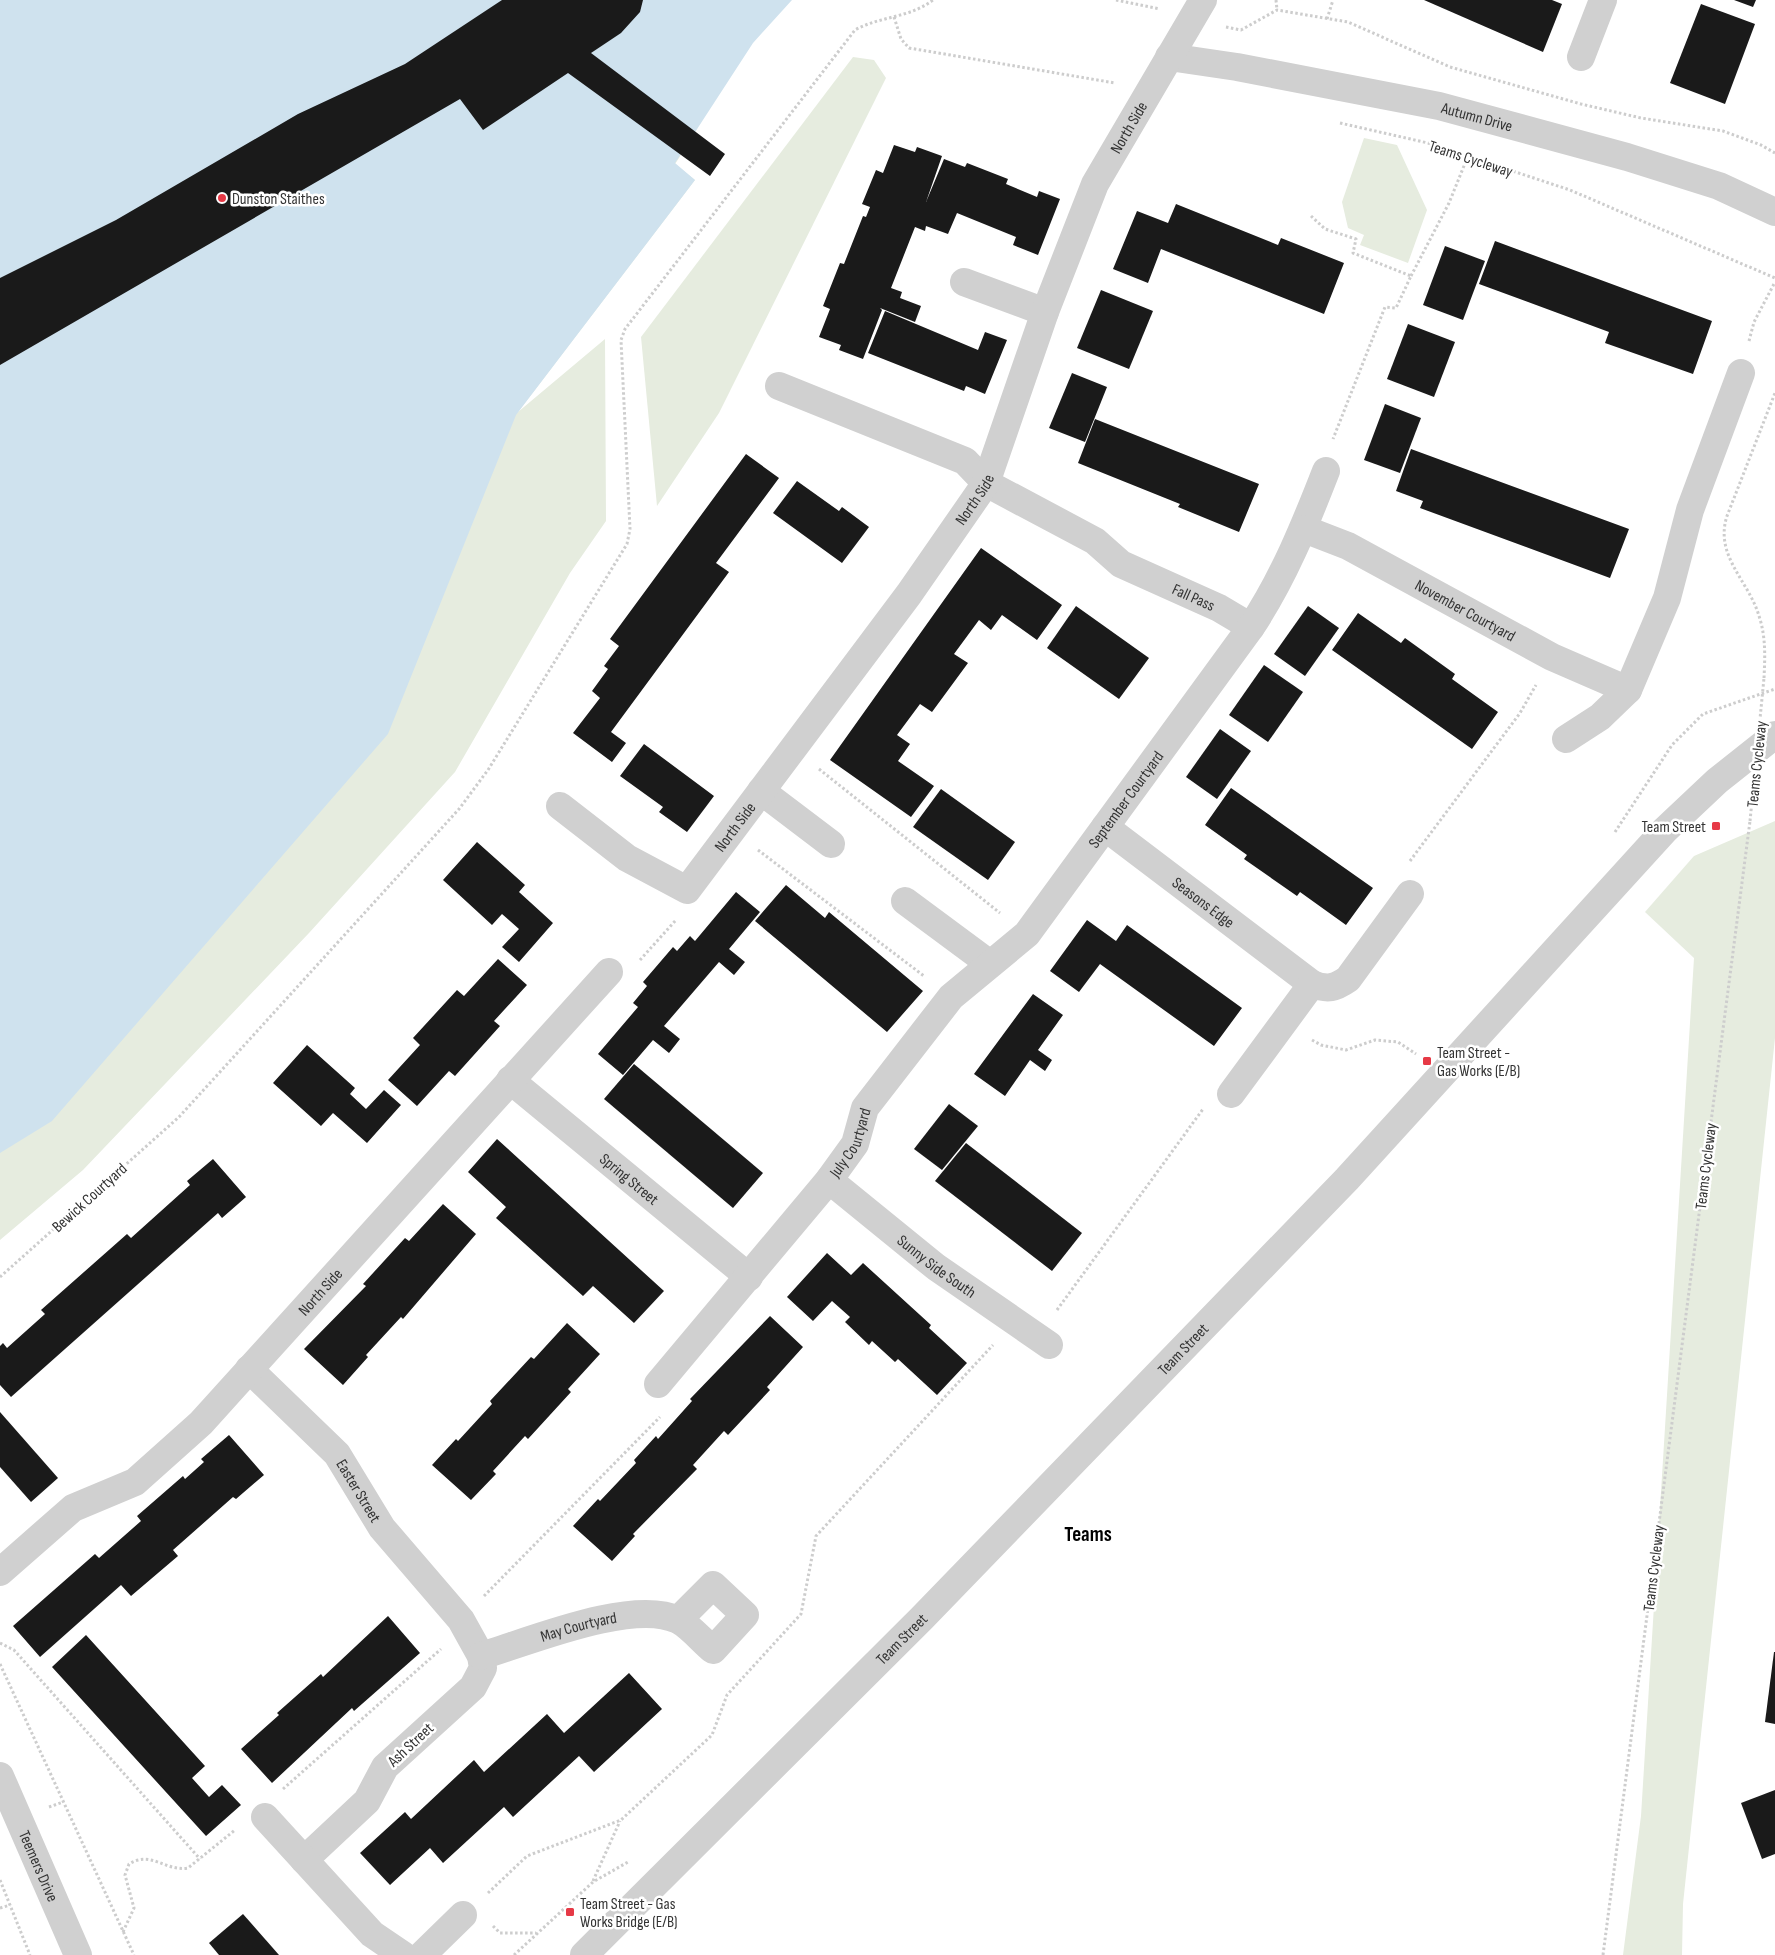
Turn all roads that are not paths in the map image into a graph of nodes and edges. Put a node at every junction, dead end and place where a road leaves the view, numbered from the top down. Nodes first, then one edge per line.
1 (1603, 0) edge
2 (1197, 9) edge
3 (1169, 57) junction
4 (1581, 57) dead end
5 (1775, 212) edge
6 (964, 282) dead end
7 (1045, 312) junction
8 (1741, 373) road end
9 (779, 386) dead end
10 (1326, 472) road end
11 (986, 483) junction
12 (1304, 529) junction
13 (1251, 627) junction
14 (1628, 690) junction
15 (1775, 735) edge
16 (1566, 739) dead end
17 (760, 791) junction
18 (560, 806) dead end
19 (1105, 827) junction
20 (831, 844) dead end
21 (1410, 894) dead end
22 (905, 902) dead end
23 (990, 964) junction
24 (609, 972) road end
25 (1307, 981) junction
26 (510, 1080) junction
27 (1231, 1094) dead end
28 (829, 1180) junction
29 (749, 1277) junction
30 (1043, 1341) road end
31 (249, 1369) junction
32 (658, 1384) dead end
33 (0, 1572) edge
34 (678, 1620) dead end
35 (481, 1656) junction
36 (0, 1776) edge
37 (265, 1817) road end
38 (304, 1860) junction
39 (468, 1911) road end
40 (78, 1955) edge
41 (403, 1955) edge
42 (422, 1955) edge
43 (584, 1955) edge

1 - 4 street
2 - 3 street, North Side
3 - 5 street, Autumn Drive
3 - 7 street, North Side
6 - 7 street
7 - 11 street, North Side
8 - 14 street
9 - 11 street, Fall Pass
10 - 12 street
11 - 13 street, Fall Pass
11 - 17 street, North Side
12 - 13 street
12 - 14 street, November Courtyard
13 - 19 street, September Courtyard
14 - 16 street
15 - 43 street, Team Street
17 - 18 street, North Side
17 - 20 street
19 - 23 street, September Courtyard
19 - 25 street, Seasons Edge
21 - 25 street
22 - 23 street
23 - 28 street, July Courtyard
24 - 26 street, North Side
25 - 27 street
26 - 29 street, Spring Street
26 - 31 street, North Side
28 - 29 street, July Courtyard
28 - 30 street, Sunny Side South
29 - 32 street
31 - 33 street, North Side
31 - 35 street, Easter Street
34 - 35 street, May Courtyard
35 - 38 street, Ash Street
36 - 40 street, Teemers Drive
37 - 38 street
38 - 41 street
39 - 42 street

